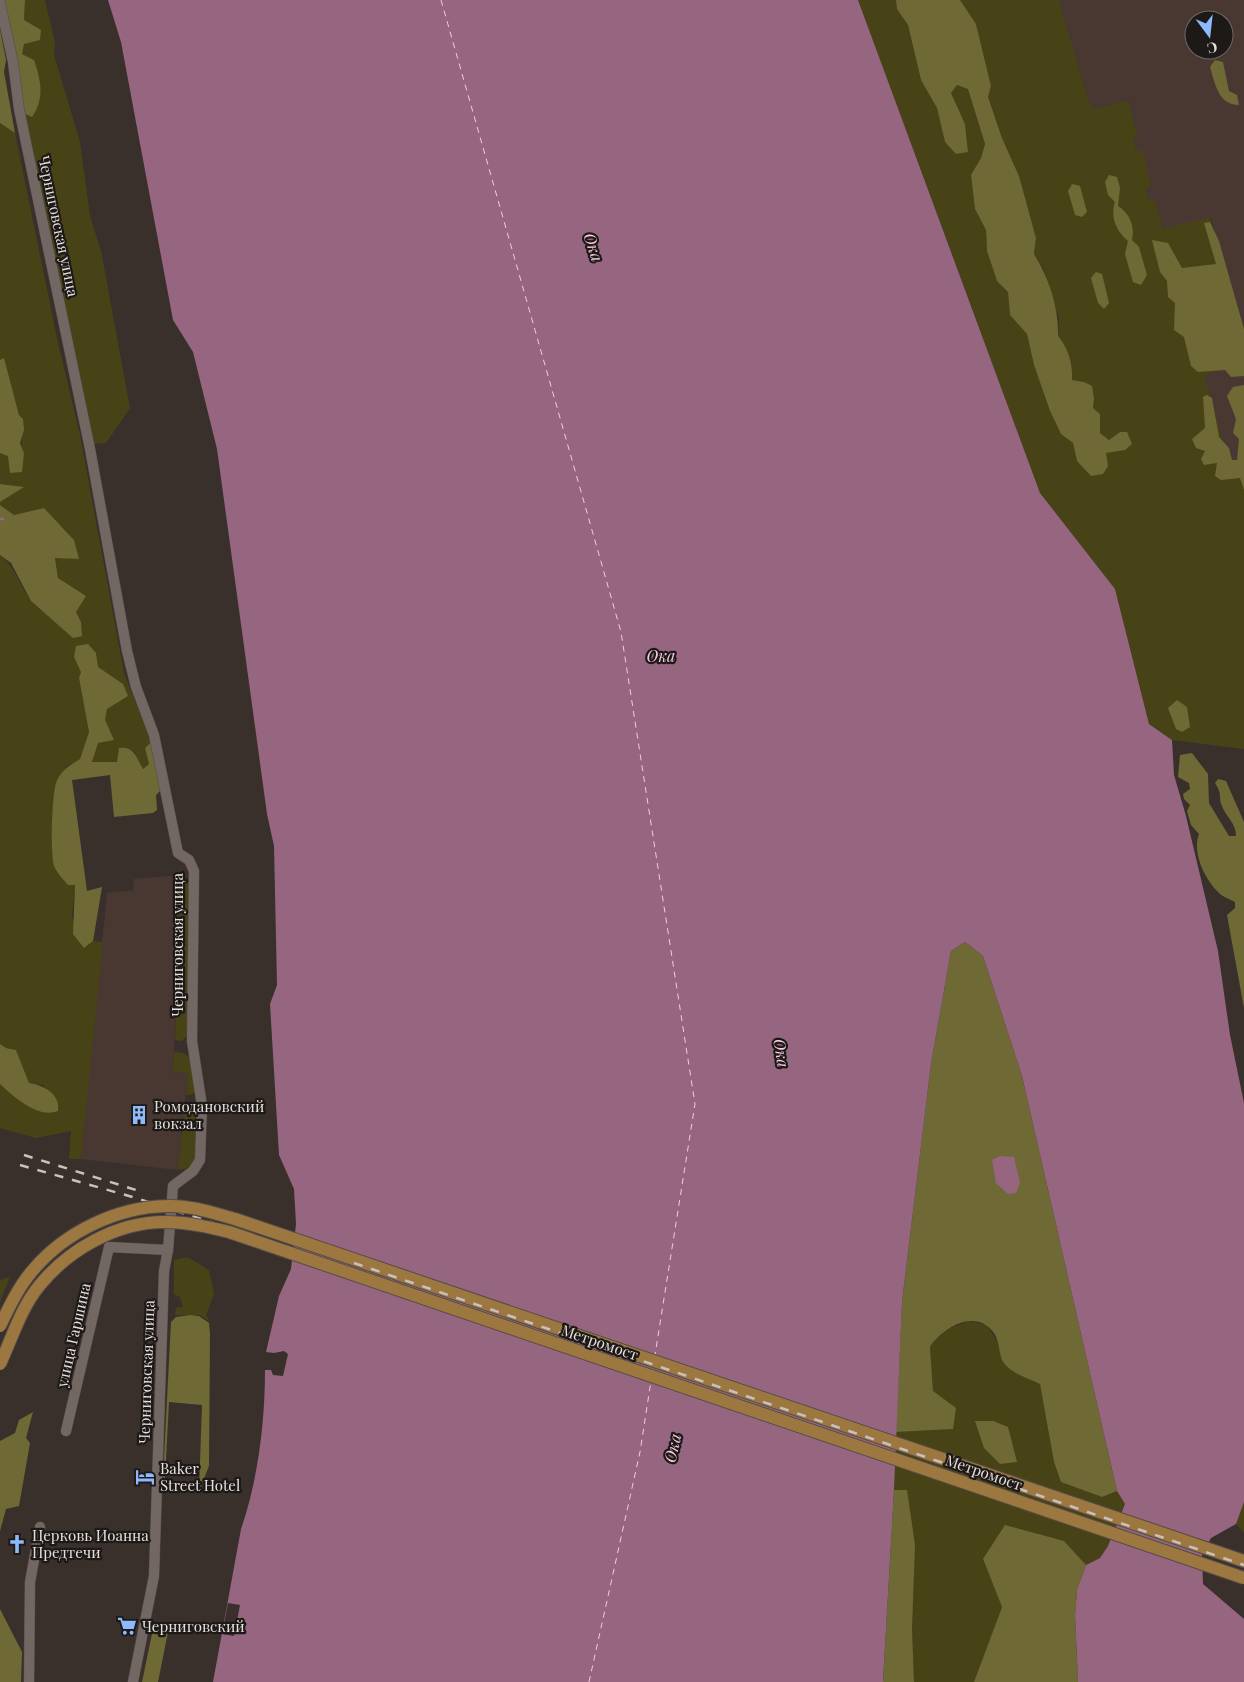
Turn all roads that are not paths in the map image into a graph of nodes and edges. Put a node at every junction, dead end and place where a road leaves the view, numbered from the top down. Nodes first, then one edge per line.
1 (0, 3) edge
2 (168, 1250) junction
3 (0, 1326) edge
4 (0, 1364) edge
5 (66, 1431) dead end
6 (40, 1527) dead end
7 (1244, 1561) edge
8 (1244, 1578) edge
9 (29, 1682) edge
10 (133, 1682) edge

1 - 2 street, Черниговская улица
2 - 5 street, улица Гаршина
2 - 10 street, Черниговская улица
3 - 7 main road, Метромост, bridge
4 - 8 main road, Метромост, bridge
6 - 9 street

